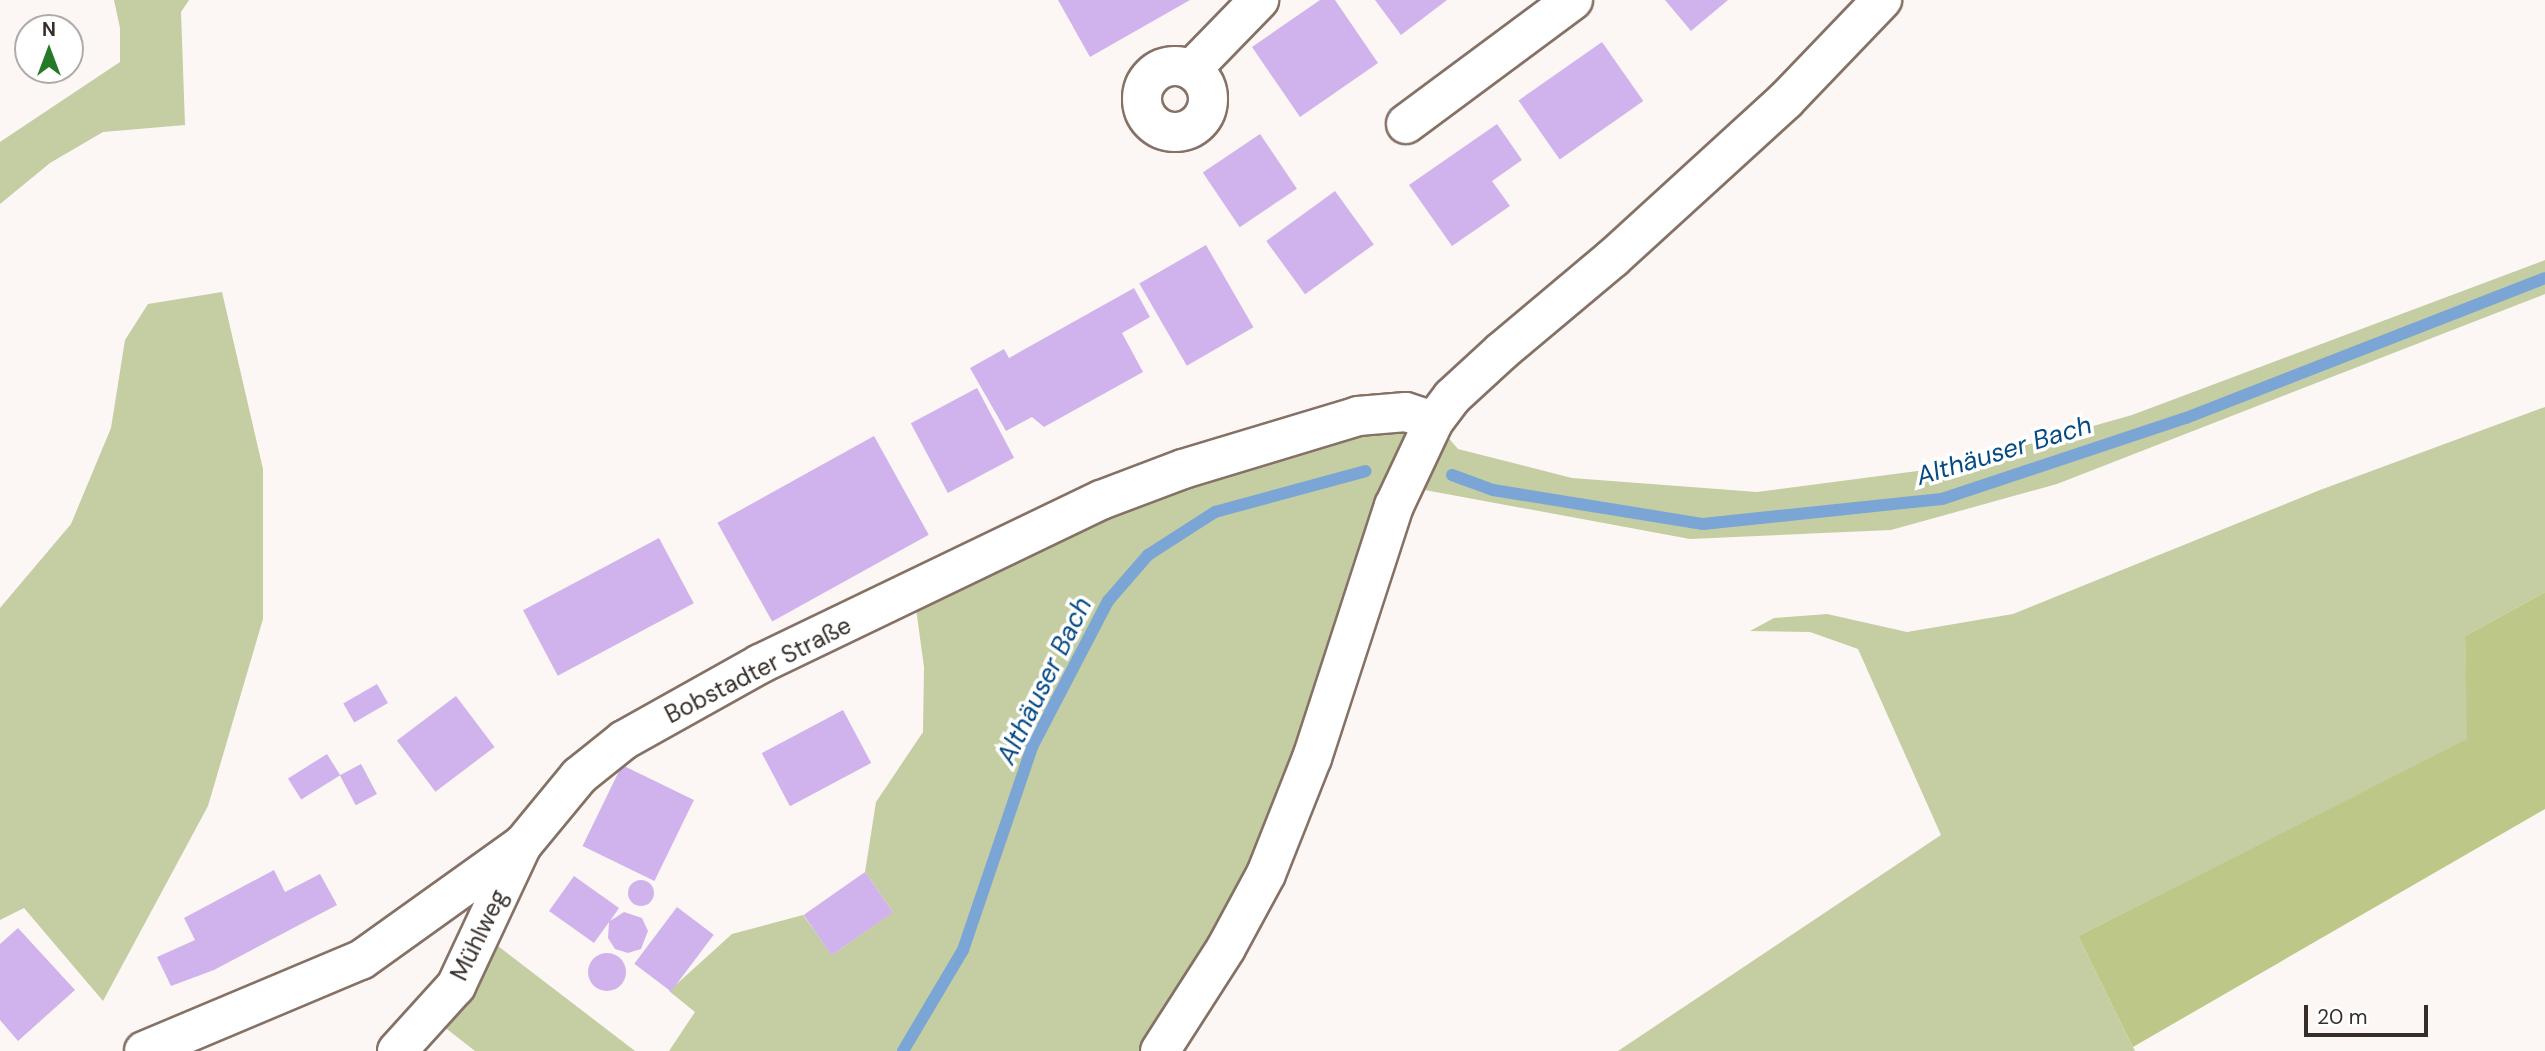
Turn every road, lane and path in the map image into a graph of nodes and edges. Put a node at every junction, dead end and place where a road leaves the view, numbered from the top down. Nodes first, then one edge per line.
1 (1259, 0) edge
2 (1573, 0) edge
3 (1882, 0) edge
4 (1191, 70) dead end
5 (1406, 124) dead end
6 (1434, 421) junction
7 (523, 844) junction
8 (144, 1051) edge
9 (397, 1051) edge
10 (1160, 1051) edge

1 - 4 street
2 - 5 street
3 - 6 street
6 - 7 street, Bobstadter Straße
6 - 10 street
7 - 8 street, Bobstadter Straße
7 - 9 street, Mühlweg

